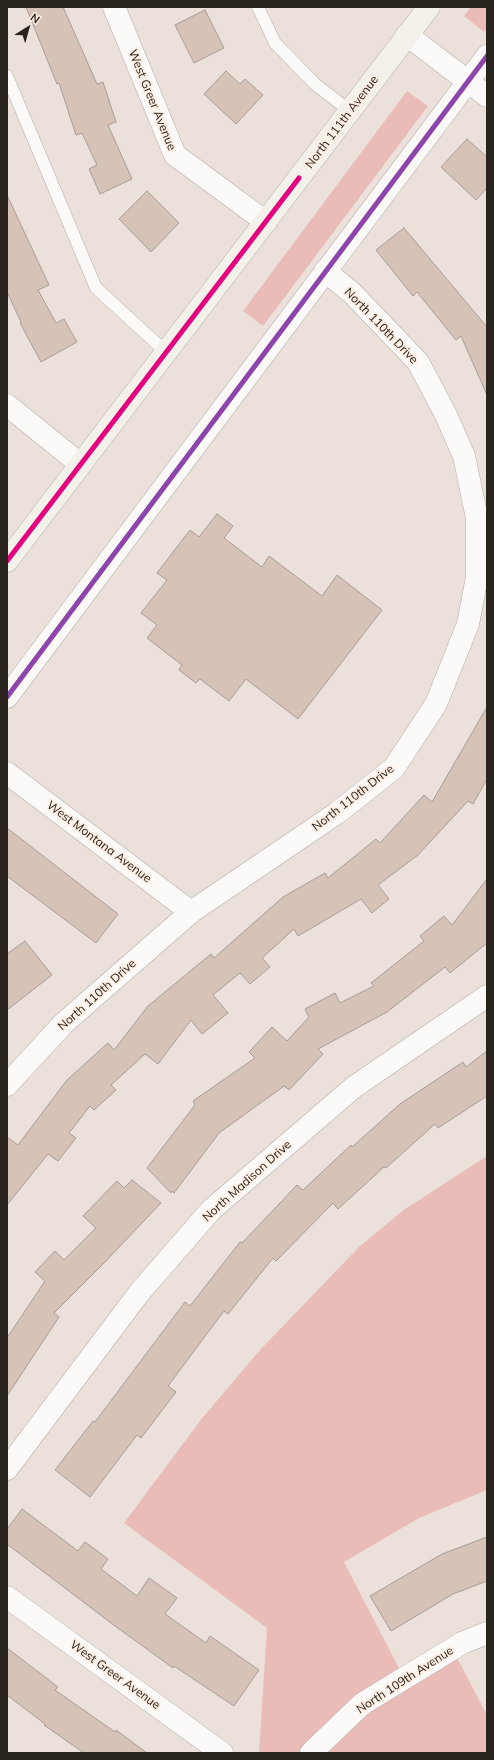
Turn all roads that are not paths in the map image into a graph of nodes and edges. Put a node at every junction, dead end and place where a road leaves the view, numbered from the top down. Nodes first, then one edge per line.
1 (114, 7) edge
2 (258, 7) edge
3 (429, 7) edge
4 (407, 35) junction
5 (487, 56) edge
6 (7, 76) edge
7 (468, 81) junction
8 (487, 96) edge
9 (350, 111) junction
10 (266, 222) junction
11 (325, 271) junction
12 (166, 352) junction
13 (7, 405) edge
14 (80, 464) junction
15 (7, 561) edge
16 (7, 697) edge
17 (7, 772) edge
18 (191, 912) junction
19 (487, 996) edge
20 (7, 1085) edge
21 (7, 1469) edge
22 (7, 1597) edge
23 (487, 1633) edge
24 (222, 1753) edge
25 (311, 1753) edge

1 - 10 street, West Greer Avenue
2 - 9 lane
3 - 4 street, North 111th Avenue
4 - 7 street
4 - 9 street, North 111th Avenue
5 - 7 street
6 - 12 lane
7 - 8 street
7 - 11 street
9 - 10 street, North 111th Avenue
10 - 12 street, North 111th Avenue
11 - 16 street
11 - 18 street, North 110th Drive
12 - 14 street, North 111th Avenue
13 - 14 street
14 - 15 street, North 111th Avenue
17 - 18 street, West Montana Avenue
18 - 20 street, North 110th Drive
19 - 21 street, North Madison Drive
22 - 24 street, West Greer Avenue
23 - 25 street, North 109th Avenue

